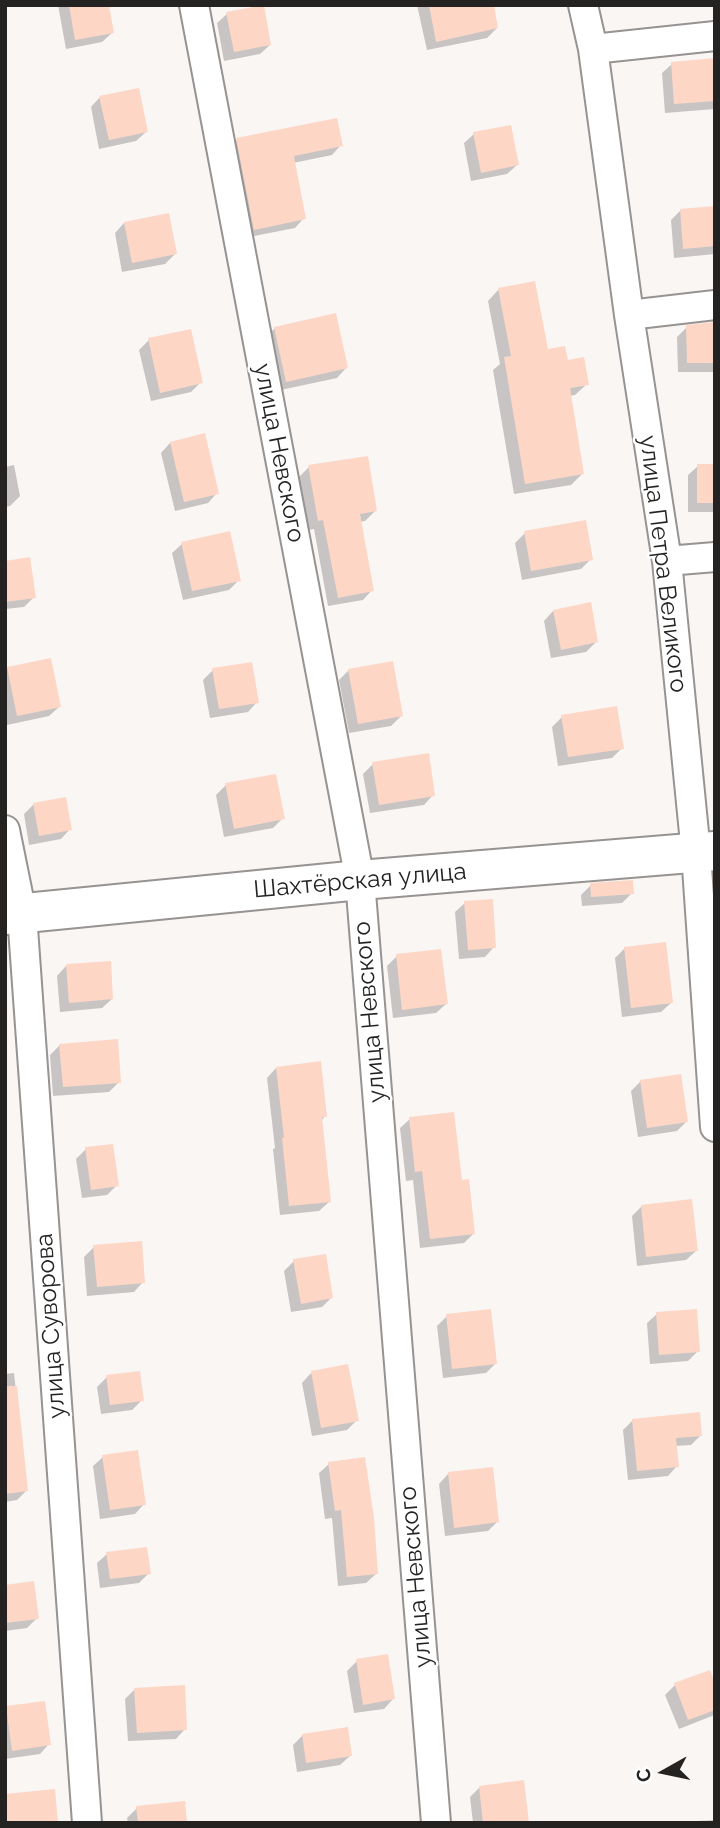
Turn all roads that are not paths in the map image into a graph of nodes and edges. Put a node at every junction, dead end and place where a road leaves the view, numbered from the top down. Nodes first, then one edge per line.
1 (194, 5) edge
2 (583, 5) edge
3 (715, 36) edge
4 (593, 49) junction
5 (715, 305) edge
6 (629, 315) junction
7 (715, 557) edge
8 (667, 561) junction
9 (5, 831) edge
10 (705, 852) edge
11 (360, 880) junction
12 (13, 915) edge
13 (715, 1127) edge
14 (87, 1823) edge
15 (436, 1823) edge

1 - 11 street, улица Невского
2 - 4 street, улица Петра Великого
3 - 4 street
4 - 6 street, улица Петра Великого
5 - 6 street
6 - 8 street, улица Петра Великого
7 - 8 street
8 - 10 street, улица Петра Великого
9 - 12 street, улица Суворова
10 - 11 street, Шахтёрская улица
10 - 13 street, улица Петра Великого
11 - 12 street, Шахтёрская улица
11 - 15 street, улица Невского
12 - 14 street, улица Суворова

